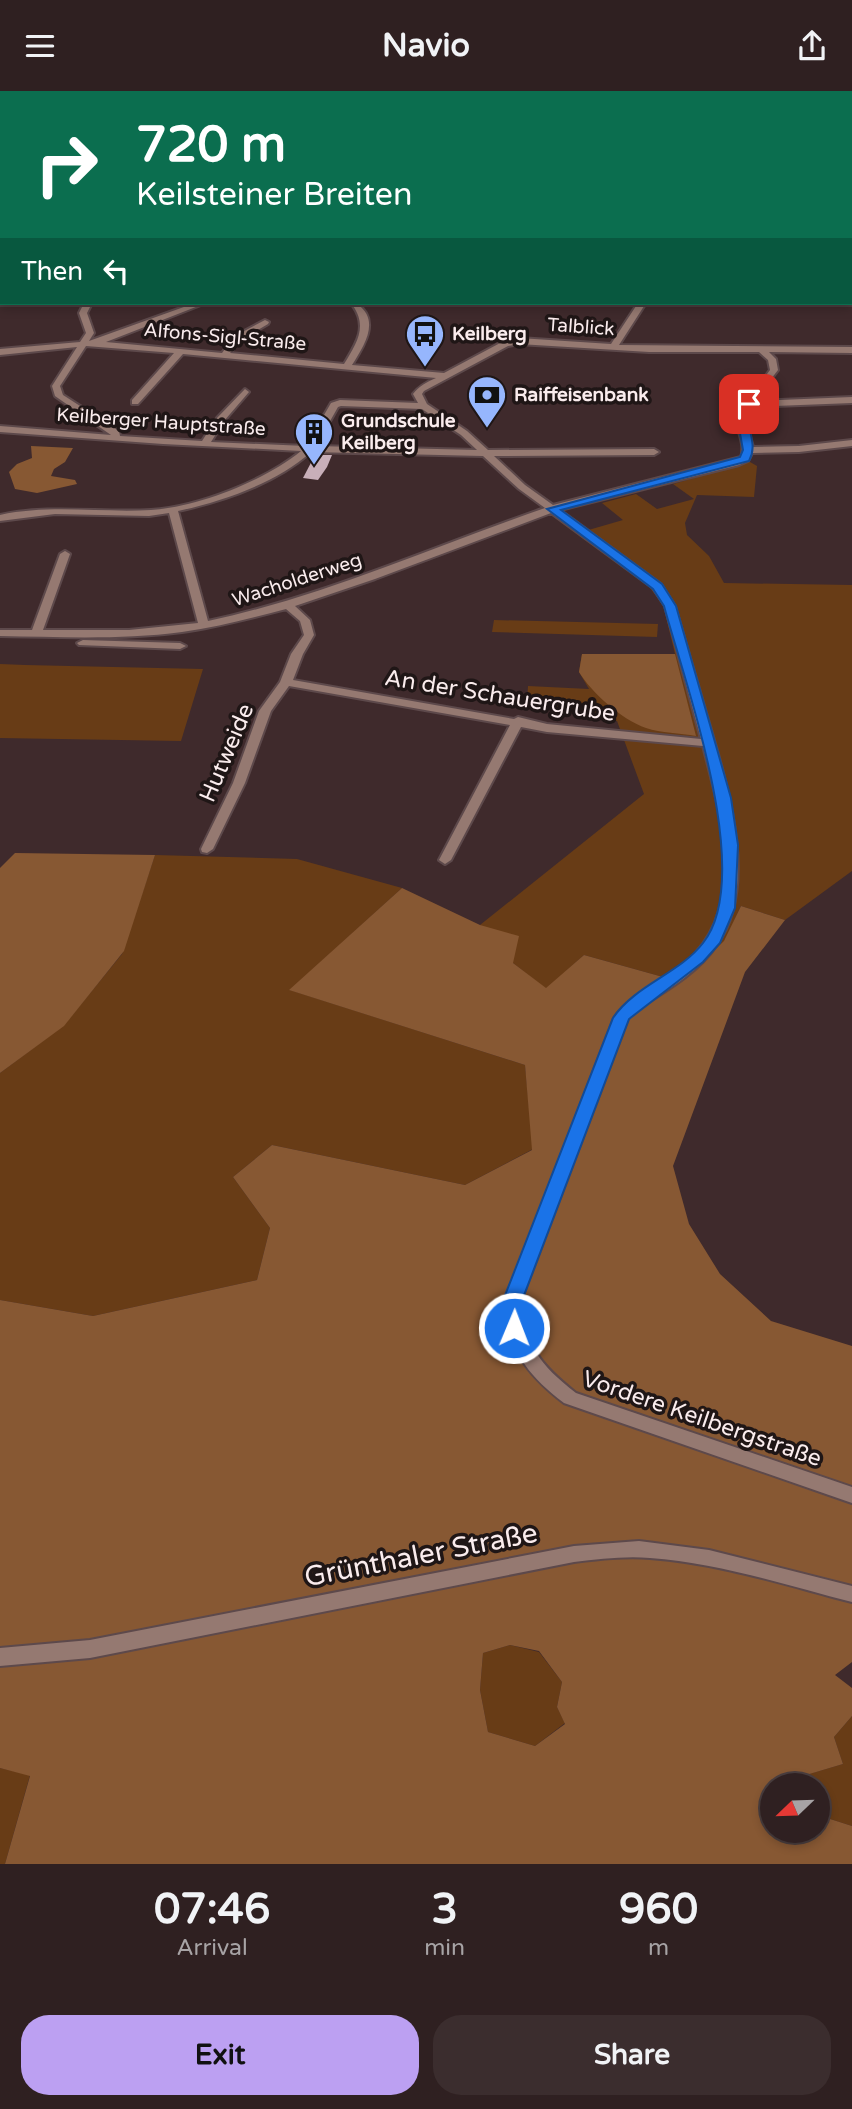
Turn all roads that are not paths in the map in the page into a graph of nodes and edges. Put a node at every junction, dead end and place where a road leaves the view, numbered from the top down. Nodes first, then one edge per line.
1 (87, 305) edge
2 (197, 305) edge
3 (641, 305) edge
4 (357, 306) dead end
5 (265, 322) dead end
6 (93, 343) junction
7 (83, 345) junction
8 (613, 347) junction
9 (760, 349) junction
10 (852, 350) edge
11 (181, 351) junction
12 (0, 352) edge
13 (225, 354) junction
14 (347, 366) junction
15 (446, 376) junction
16 (244, 391) dead end
17 (852, 400) edge
18 (135, 402) dead end
19 (749, 404) junction
20 (424, 406) junction
21 (0, 429) edge
22 (115, 436) junction
23 (852, 443) edge
24 (205, 444) junction
25 (309, 449) junction
26 (749, 450) junction
27 (654, 452) dead end
28 (488, 455) junction
29 (552, 509) junction
30 (173, 510) junction
31 (0, 518) edge
32 (65, 554) dead end
33 (288, 605) junction
34 (204, 625) junction
35 (0, 633) edge
36 (36, 634) junction
37 (0, 641) edge
38 (180, 646) dead end
39 (286, 682) junction
40 (518, 721) junction
41 (708, 743) junction
42 (207, 849) dead end
43 (445, 860) dead end
44 (852, 1495) edge
45 (852, 1594) edge
46 (0, 1657) edge

1 - 7 street
2 - 6 street
3 - 8 street
4 - 14 street
5 - 13 street
6 - 7 street, Alfons-Sigl-Straße
6 - 11 street, Alfons-Sigl-Straße
7 - 12 street, Alfons-Sigl-Straße
7 - 22 street
8 - 9 street, Talblick
8 - 15 street, Talblick
9 - 10 street, Talblick
9 - 19 street
11 - 13 street, Alfons-Sigl-Straße
11 - 18 street
13 - 14 street, Alfons-Sigl-Straße
14 - 15 street, Alfons-Sigl-Straße
15 - 20 street, Talblick
16 - 24 street
17 - 19 street
19 - 26 street
20 - 25 street
20 - 28 street
21 - 22 street, Keilberger Hauptstraße
22 - 24 street, Keilberger Hauptstraße
23 - 26 street
24 - 25 street, Keilberger Hauptstraße
25 - 28 street, Keilberger Hauptstraße
25 - 30 street
26 - 29 street, Wacholderweg
27 - 28 street, Keilberger Hauptstraße
28 - 29 street, Vordere Keilbergstraße
29 - 33 street, Wacholderweg
29 - 41 street, Vordere Keilbergstraße
30 - 31 street
30 - 34 street
32 - 36 street
33 - 34 street, Wacholderweg
33 - 39 street, Hutweide
34 - 36 street, Wacholderweg
35 - 36 street, Wacholderweg
37 - 38 street
39 - 40 street, An der Schauergrube
39 - 42 street, Hutweide
40 - 41 street, An der Schauergrube
40 - 43 street
41 - 44 street, Vordere Keilbergstraße
45 - 46 street, Grünthaler Straße

